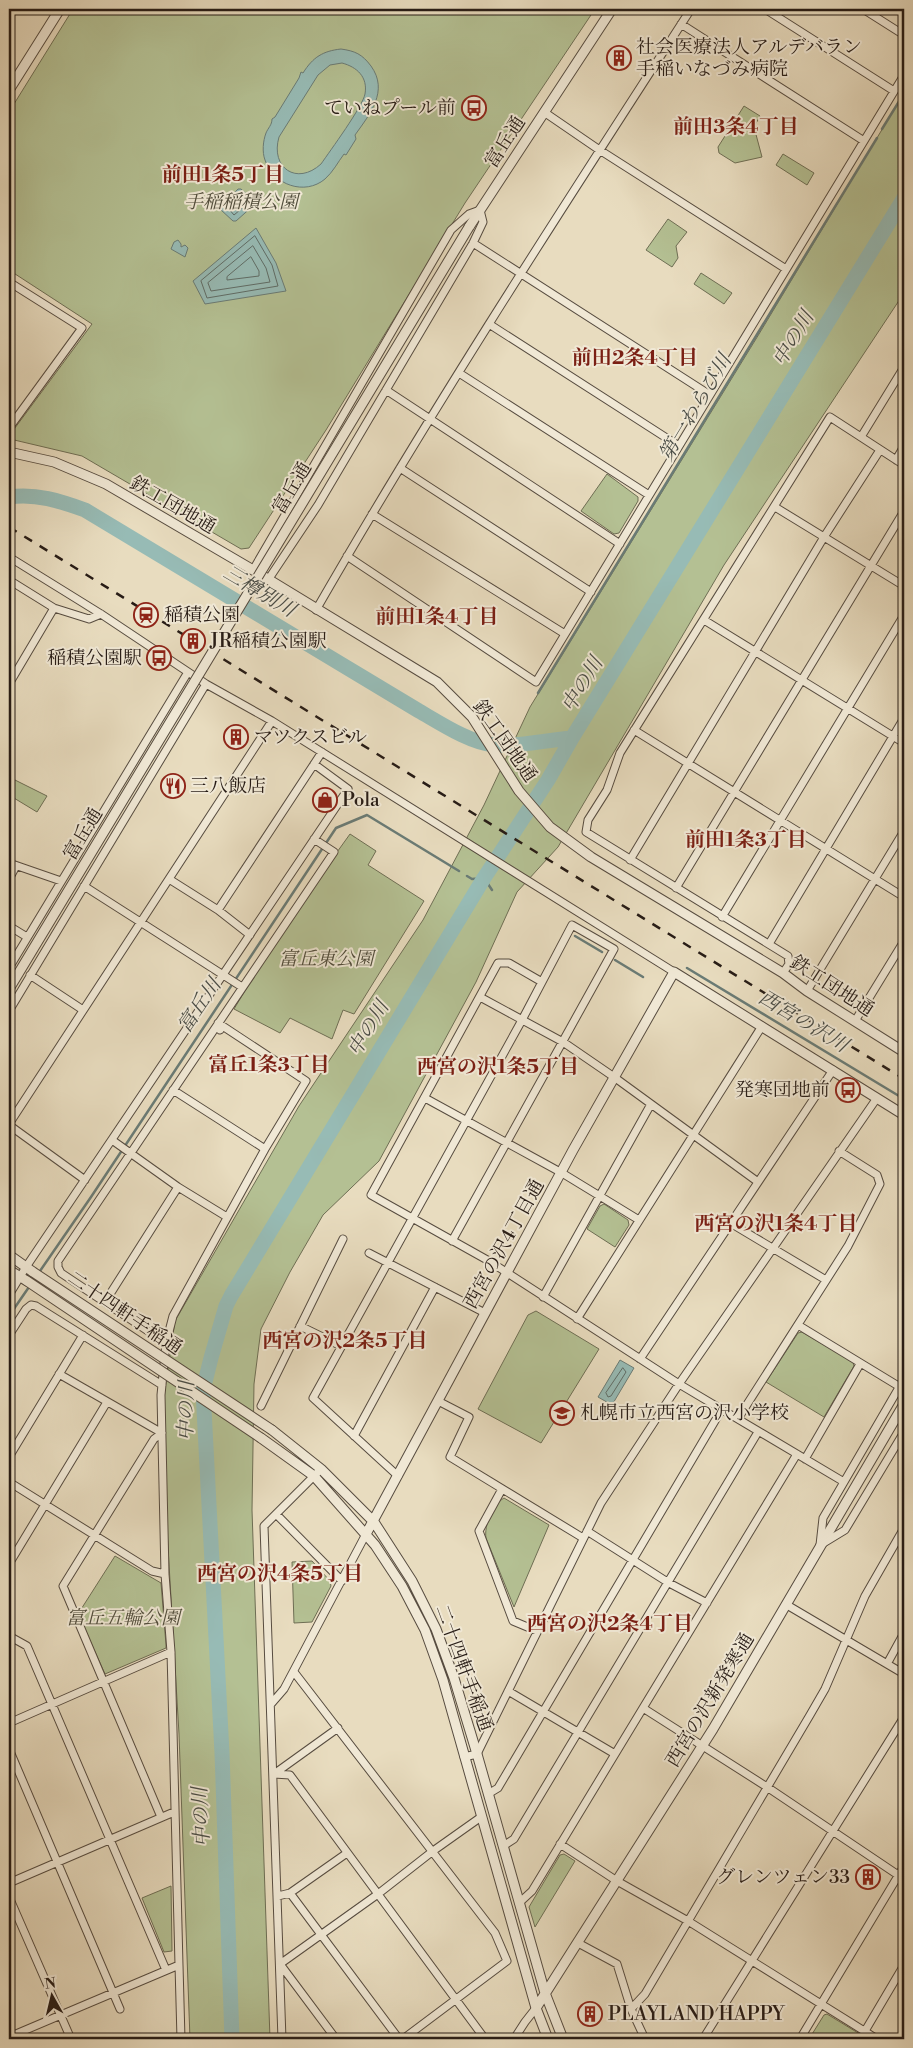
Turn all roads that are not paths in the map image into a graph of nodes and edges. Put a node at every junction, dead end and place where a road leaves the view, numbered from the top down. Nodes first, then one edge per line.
1 (60, 9) edge
2 (612, 9) edge
3 (691, 9) edge
4 (764, 9) edge
5 (863, 9) edge
6 (681, 24) junction
7 (904, 35) edge
8 (904, 74) edge
9 (9, 90) edge
10 (894, 91) junction
11 (544, 112) junction
12 (864, 141) junction
13 (598, 149) junction
14 (480, 210) junction
15 (473, 243) junction
16 (786, 269) junction
17 (520, 273) junction
18 (9, 282) edge
19 (489, 324) junction
20 (904, 367) edge
21 (459, 373) junction
22 (386, 390) junction
23 (710, 395) junction
24 (430, 420) junction
25 (9, 428) edge
26 (861, 437) junction
27 (679, 446) junction
28 (904, 446) edge
29 (880, 450) junction
30 (9, 452) edge
31 (896, 460) junction
32 (904, 465) edge
33 (400, 468) junction
34 (650, 495) junction
35 (775, 506) junction
36 (904, 511) edge
37 (372, 514) junction
38 (824, 537) junction
39 (620, 544) junction
40 (347, 556) junction
41 (9, 557) edge
42 (870, 566) junction
43 (253, 570) junction
44 (268, 580) junction
45 (10, 583) edge
46 (904, 586) edge
47 (591, 592) junction
48 (54, 608) junction
49 (316, 610) junction
50 (101, 614) junction
51 (904, 615) edge
52 (704, 620) junction
53 (565, 634) junction
54 (756, 652) junction
55 (188, 672) junction
56 (802, 680) junction
57 (9, 684) edge
58 (206, 684) junction
59 (847, 708) junction
60 (904, 718) edge
61 (272, 721) junction
62 (634, 730) junction
63 (893, 736) junction
64 (904, 743) edge
65 (322, 752) junction
66 (688, 763) junction
67 (314, 764) junction
68 (734, 792) junction
69 (780, 820) junction
70 (904, 831) edge
71 (316, 840) junction
72 (827, 849) junction
73 (630, 860) junction
74 (12, 864) edge
75 (9, 878) edge
76 (169, 879) junction
77 (875, 879) junction
78 (61, 881) junction
79 (84, 886) junction
80 (676, 888) junction
81 (904, 897) edge
82 (218, 910) junction
83 (722, 917) junction
84 (142, 921) junction
85 (9, 926) edge
86 (250, 935) junction
87 (27, 937) junction
88 (904, 941) edge
89 (769, 944) junction
90 (9, 968) edge
91 (674, 972) junction
92 (783, 973) junction
93 (30, 975) junction
94 (226, 975) junction
95 (542, 982) junction
96 (240, 985) junction
97 (9, 989) edge
98 (807, 991) junction
99 (480, 997) junction
100 (9, 1010) edge
101 (83, 1010) junction
102 (522, 1020) junction
103 (855, 1021) junction
104 (762, 1026) junction
105 (219, 1027) junction
106 (563, 1042) junction
107 (903, 1049) edge
108 (833, 1070) junction
109 (614, 1077) junction
110 (173, 1090) junction
111 (425, 1098) junction
112 (877, 1098) junction
113 (651, 1104) junction
114 (904, 1115) edge
115 (467, 1120) junction
116 (9, 1125) edge
117 (693, 1135) junction
118 (114, 1141) junction
119 (507, 1142) junction
120 (264, 1149) junction
121 (129, 1151) junction
122 (839, 1151) junction
123 (562, 1173) junction
124 (85, 1180) junction
125 (758, 1182) junction
126 (178, 1187) junction
127 (600, 1195) junction
128 (227, 1217) junction
129 (412, 1218) junction
130 (639, 1220) junction
131 (732, 1224) junction
132 (343, 1239) dead end
133 (452, 1241) junction
134 (773, 1248) junction
135 (369, 1253) dead end
136 (9, 1255) edge
137 (388, 1262) junction
138 (9, 1270) edge
139 (30, 1270) junction
140 (507, 1272) junction
141 (23, 1279) junction
142 (826, 1280) junction
143 (435, 1287) junction
144 (9, 1295) edge
145 (544, 1297) junction
146 (105, 1302) junction
147 (485, 1313) junction
148 (576, 1318) junction
149 (798, 1325) junction
150 (300, 1326) junction
151 (9, 1335) edge
152 (82, 1335) junction
153 (166, 1343) junction
154 (341, 1346) junction
155 (640, 1359) junction
156 (860, 1364) junction
157 (59, 1374) junction
158 (904, 1379) edge
159 (679, 1384) junction
160 (162, 1385) junction
161 (900, 1387) junction
162 (438, 1400) junction
163 (107, 1402) junction
164 (904, 1404) edge
165 (261, 1406) dead end
166 (722, 1409) junction
167 (738, 1418) junction
168 (758, 1432) junction
169 (904, 1432) edge
170 (162, 1433) junction
171 (354, 1436) junction
172 (797, 1454) junction
173 (9, 1456) edge
174 (805, 1459) junction
175 (321, 1469) junction
176 (314, 1476) junction
177 (398, 1476) junction
178 (9, 1482) edge
179 (844, 1482) junction
180 (502, 1489) junction
181 (46, 1504) junction
182 (276, 1514) junction
183 (374, 1522) junction
184 (904, 1528) edge
185 (95, 1534) junction
186 (366, 1534) junction
187 (585, 1534) junction
188 (820, 1546) junction
189 (633, 1560) junction
190 (9, 1564) edge
191 (165, 1574) junction
192 (342, 1581) junction
193 (668, 1582) junction
194 (707, 1603) junction
195 (786, 1605) junction
196 (537, 1631) junction
197 (904, 1633) edge
198 (9, 1636) edge
199 (846, 1640) junction
200 (171, 1652) junction
201 (887, 1664) junction
202 (294, 1672) junction
203 (904, 1674) edge
204 (102, 1682) junction
205 (508, 1691) junction
206 (52, 1704) junction
207 (271, 1704) junction
208 (643, 1708) junction
209 (543, 1712) junction
210 (904, 1717) edge
211 (9, 1723) edge
212 (338, 1728) junction
213 (578, 1732) junction
214 (702, 1747) junction
215 (9, 1749) edge
216 (477, 1754) junction
217 (615, 1754) junction
218 (464, 1757) junction
219 (274, 1774) junction
220 (767, 1787) junction
221 (488, 1794) junction
222 (174, 1812) junction
223 (161, 1817) junction
224 (482, 1817) junction
225 (834, 1831) junction
226 (110, 1839) junction
227 (560, 1844) junction
228 (503, 1846) junction
229 (433, 1852) junction
230 (347, 1853) junction
231 (57, 1862) junction
232 (904, 1866) edge
233 (901, 1877) edge
234 (617, 1880) junction
235 (9, 1883) edge
236 (290, 1893) junction
237 (378, 1894) junction
238 (278, 1896) junction
239 (9, 1897) edge
240 (519, 1903) junction
241 (688, 1921) junction
242 (322, 1934) junction
243 (578, 1943) junction
244 (753, 1961) junction
245 (280, 1964) junction
246 (179, 1965) junction
247 (904, 1965) edge
248 (166, 1970) junction
249 (113, 1992) junction
250 (544, 1993) junction
251 (455, 1999) junction
252 (821, 2005) junction
253 (536, 2008) junction
254 (120, 2009) dead end
255 (631, 2009) junction
256 (60, 2015) junction
257 (865, 2031) junction
258 (9, 2037) edge
259 (71, 2039) edge
260 (181, 2039) edge
261 (282, 2039) edge
262 (336, 2039) edge
263 (399, 2039) edge
264 (403, 2039) edge
265 (485, 2039) edge
266 (514, 2039) edge
267 (548, 2039) edge
268 (563, 2039) edge
269 (645, 2039) edge
270 (703, 2039) edge
271 (800, 2039) edge
272 (877, 2039) edge

1 - 9 street
2 - 11 street, 富丘通
3 - 6 street
4 - 10 street
5 - 7 street
6 - 12 street
6 - 13 street
8 - 10 street
10 - 12 street
11 - 13 street
11 - 14 street, 富丘通
12 - 16 street
13 - 16 street
13 - 17 street
14 - 15 street
14 - 43 street
14 - 97 street, 富丘通, bridge
15 - 17 street
15 - 22 street
16 - 23 street
17 - 19 street
17 - 23 street
18 - 25 street
19 - 21 street
19 - 27 street
20 - 26 street
21 - 24 street
21 - 34 street
22 - 24 street
22 - 44 street
23 - 27 street
24 - 33 street
24 - 39 street
26 - 29 street
26 - 35 street
27 - 34 street
28 - 31 street
29 - 31 street
29 - 38 street
30 - 43 street, 鉄工団地通
31 - 32 street
33 - 37 street
33 - 47 street
34 - 39 street
35 - 38 street
35 - 52 street
36 - 42 street
37 - 40 street
37 - 53 street
38 - 42 street
38 - 54 street
39 - 47 street
40 - 49 street
40 - 53 street
41 - 50 street
42 - 46 street
42 - 56 street
43 - 44 street, 鉄工団地通
44 - 49 street, 鉄工団地通
45 - 48 street
47 - 53 street
48 - 50 street
48 - 57 street
49 - 92 street, 鉄工団地通
50 - 55 street
51 - 59 street
52 - 54 street
52 - 62 street
54 - 56 street
54 - 66 street
55 - 58 street
55 - 78 street
56 - 59 street
56 - 68 street
58 - 61 street
58 - 79 street
59 - 63 street
59 - 69 street
60 - 63 street
61 - 65 street
61 - 76 street
62 - 66 street
62 - 73 street
63 - 64 street
63 - 72 street
65 - 67 street
65 - 91 street
66 - 68 street
66 - 73 street
67 - 71 street
67 - 82 street
68 - 69 street
68 - 80 street
69 - 72 street
69 - 83 street
70 - 77 street
71 - 86 street
71 - 96 street
72 - 77 street
72 - 89 street
73 - 80 street
74 - 75 street
74 - 78 street
76 - 82 street
76 - 84 street
77 - 81 street
77 - 98 street
78 - 87 street
79 - 84 street
79 - 93 street
80 - 83 street
82 - 86 street
83 - 89 street
84 - 94 street
84 - 101 street
85 - 87 street
86 - 94 street
87 - 90 street
88 - 103 street
89 - 92 street
91 - 104 street
91 - 109 street, 西宮の沢4丁目通
92 - 98 street, 鉄工団地通
93 - 100 street
93 - 101 street
94 - 96 street
94 - 118 street
95 - 99 street
95 - 102 street
95 - 106 street
96 - 105 street
98 - 103 street, 鉄工団地通
99 - 102 street
99 - 111 street
101 - 116 street
102 - 106 street
102 - 115 street
103 - 107 street, 鉄工団地通
104 - 108 street
104 - 117 street
105 - 110 street
105 - 120 street
106 - 109 street
106 - 119 street
108 - 112 street
108 - 125 street
109 - 113 street
109 - 123 street, 西宮の沢4丁目通
110 - 120 street
110 - 121 street
111 - 115 street
111 - 129 street
112 - 114 street
112 - 122 street
113 - 117 street
113 - 127 street
115 - 119 street
115 - 129 street
116 - 124 street
117 - 125 street
117 - 130 street
118 - 121 street
118 - 124 street
119 - 123 street
119 - 133 street
120 - 128 street
121 - 126 street
121 - 146 street
122 - 134 street
122 - 142 street
123 - 127 street
123 - 140 street, 西宮の沢4丁目通
124 - 139 street
125 - 131 street
126 - 128 street
126 - 146 street
127 - 130 street
127 - 145 street
128 - 153 street
129 - 133 street
129 - 137 street
130 - 148 street
131 - 134 street
131 - 155 street
132 - 150 street
133 - 140 street
134 - 142 street
134 - 159 street
135 - 137 street
136 - 139 street, 二十四軒手稲通
137 - 143 street
137 - 154 street
138 - 141 street, 二十四軒手稲通
139 - 141 street
139 - 175 street, 二十四軒手稲通, bridge
140 - 145 street
140 - 147 street, 西宮の沢4丁目通
141 - 144 street
141 - 176 street, 二十四軒手稲通, bridge
142 - 149 street
143 - 147 street
143 - 171 street
145 - 148 street
146 - 153 street
147 - 162 street, 西宮の沢4丁目通
148 - 155 street
149 - 156 street
149 - 167 street
150 - 154 street
150 - 165 street
151 - 152 street
152 - 157 street
152 - 160 street
153 - 160 street
154 - 171 street
155 - 159 street
156 - 161 street
156 - 174 street
157 - 163 street
157 - 173 street
158 - 161 street
159 - 166 street
159 - 187 street
160 - 170 street
161 - 179 street
162 - 177 street, 西宮の沢4丁目通
162 - 180 street
163 - 170 street
163 - 181 street
164 - 188 street, 西宮の沢新発寒通
166 - 167 street
166 - 189 street
167 - 168 street
168 - 172 street
168 - 193 street
169 - 188 street
170 - 185 street
170 - 191 street
171 - 177 street
172 - 174 street
172 - 194 street
174 - 179 street
175 - 176 street
175 - 183 street, 二十四軒手稲通
176 - 182 street
176 - 186 street, 二十四軒手稲通
177 - 183 street, 西宮の沢4丁目通
178 - 181 street
179 - 188 street
180 - 187 street
180 - 196 street
181 - 185 street
181 - 190 street
182 - 192 street
182 - 207 street
183 - 186 street, 西宮の沢4丁目通
183 - 216 street, 二十四軒手稲通
184 - 199 street
185 - 191 street
185 - 204 street
186 - 192 street
186 - 218 street, 二十四軒手稲通
187 - 189 street
187 - 196 street
188 - 195 street, 西宮の沢新発寒通
189 - 193 street
189 - 209 street
191 - 200 street
192 - 202 street
193 - 194 street
193 - 213 street
194 - 208 street
195 - 199 street
195 - 214 street, 西宮の沢新発寒通
196 - 205 street
197 - 201 street
198 - 206 street
199 - 201 street
199 - 220 street
200 - 204 street
200 - 222 street
201 - 203 street
202 - 207 street
202 - 212 street
204 - 206 street
204 - 223 street
205 - 209 street
205 - 216 street
206 - 211 street
206 - 226 street
207 - 219 street
208 - 214 street
208 - 217 street
209 - 213 street
209 - 221 street
210 - 225 street
212 - 219 street
212 - 229 street
213 - 217 street
213 - 228 street
214 - 220 street
214 - 234 street, 西宮の沢新発寒通
215 - 231 street
216 - 218 street
216 - 221 street, 二十四軒手稲通
217 - 227 street
218 - 224 street, 二十四軒手稲通
219 - 230 street
219 - 238 street
220 - 225 street
220 - 241 street
221 - 228 street, 二十四軒手稲通
222 - 223 street
222 - 246 street
223 - 226 street
224 - 229 street
224 - 253 street, 二十四軒手稲通
225 - 233 street
225 - 244 street
226 - 231 street
226 - 248 street
227 - 234 street
227 - 240 street
228 - 240 street, 二十四軒手稲通
229 - 237 street
229 - 251 street
230 - 236 street
230 - 237 street
231 - 235 street
231 - 249 street
232 - 233 street
233 - 252 street
234 - 241 street
234 - 243 street, 西宮の沢新発寒通
236 - 238 street
236 - 242 street
237 - 242 street
237 - 251 street
238 - 245 street
239 - 256 street
240 - 250 street, 二十四軒手稲通
241 - 244 street
241 - 255 street
242 - 245 street
242 - 263 street
243 - 250 street, 西宮の沢新発寒通
243 - 255 street
244 - 252 street
244 - 270 street
245 - 261 street
245 - 262 street
246 - 248 street
246 - 260 street
247 - 257 street
248 - 249 street
249 - 254 street
249 - 256 street
250 - 253 street, 西宮の沢新発寒通
250 - 268 street, 二十四軒手稲通
251 - 264 street
251 - 265 street
252 - 257 street
252 - 271 street
253 - 266 street
253 - 267 street, 二十四軒手稲通
255 - 269 street
256 - 258 street
256 - 259 street
257 - 272 street

